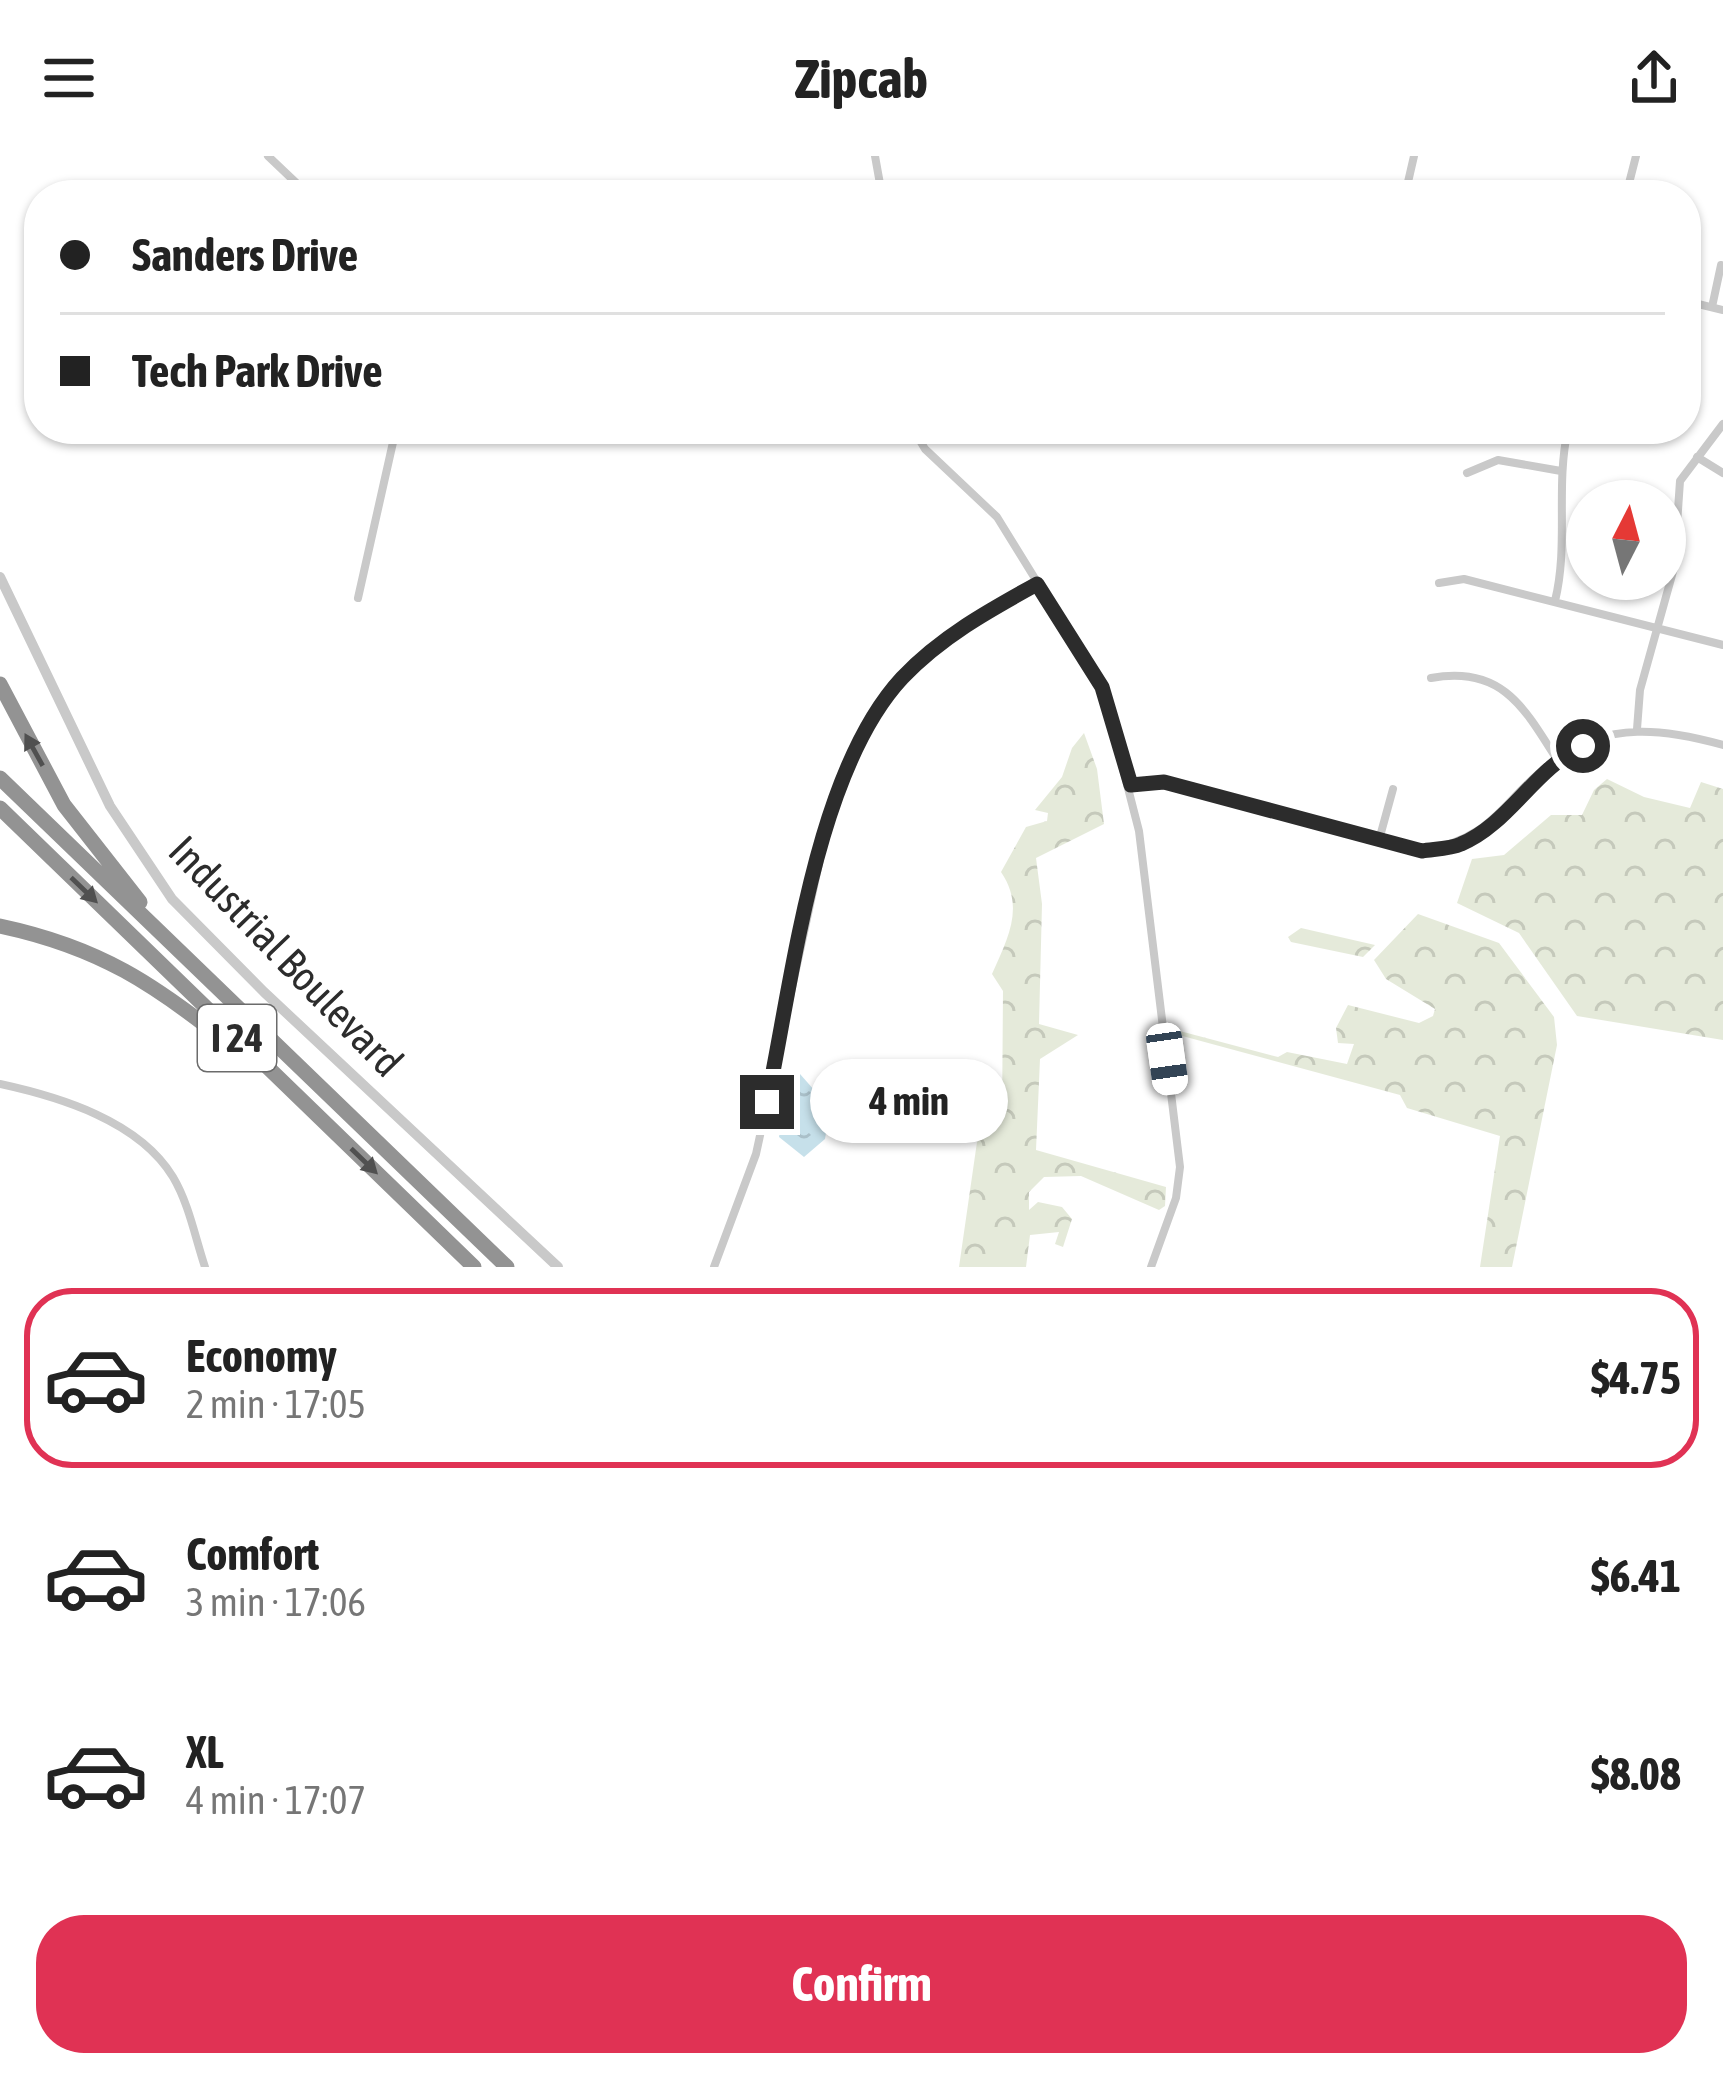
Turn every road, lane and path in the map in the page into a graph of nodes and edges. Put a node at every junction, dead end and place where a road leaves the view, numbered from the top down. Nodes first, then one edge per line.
1 (268, 156) edge
2 (293, 180) edge
3 (1721, 265) edge
4 (1701, 304) edge
5 (1712, 307) junction
6 (1723, 310) edge
7 (1723, 424) edge
8 (393, 444) edge
9 (924, 444) edge
10 (1566, 444) edge
11 (1697, 457) junction
12 (1561, 471) junction
13 (1723, 472) edge
14 (1467, 473) dead end
15 (0, 577) edge
16 (1439, 583) dead end
17 (1037, 584) junction
18 (358, 598) dead end
19 (1555, 602) junction
20 (1658, 627) junction
21 (1723, 645) edge
22 (1432, 678) dead end
23 (0, 684) edge
24 (1636, 729) junction
25 (1723, 745) edge
26 (1556, 758) junction
27 (0, 778) edge
28 (1131, 785) junction
29 (1393, 789) dead end
30 (0, 808) edge
31 (1379, 840) junction
32 (0, 926) edge
33 (175, 947) junction
34 (0, 1084) edge
35 (304, 1103) junction
36 (205, 1267) edge
37 (474, 1267) edge
38 (507, 1267) edge
39 (558, 1267) edge
40 (714, 1267) edge
41 (1151, 1267) edge

1 - 2 street
3 - 5 street
4 - 5 street
5 - 6 street
7 - 11 street
8 - 18 street
9 - 17 street
10 - 12 street
11 - 13 street
11 - 20 street
12 - 14 street
12 - 19 street
15 - 39 street, Industrial Boulevard
16 - 19 street
17 - 28 street
17 - 40 street
19 - 20 street
20 - 21 street
20 - 24 street
22 - 26 street
33 -> 23 highway
24 - 25 street
24 - 26 street
26 - 31 street
27 - 33 highway, I 24
28 - 31 street
28 - 41 street
29 - 31 street
30 -> 35 highway, I 24
32 - 35 highway
33 - 38 highway, I 24
34 - 36 street
35 -> 37 highway, I 24

